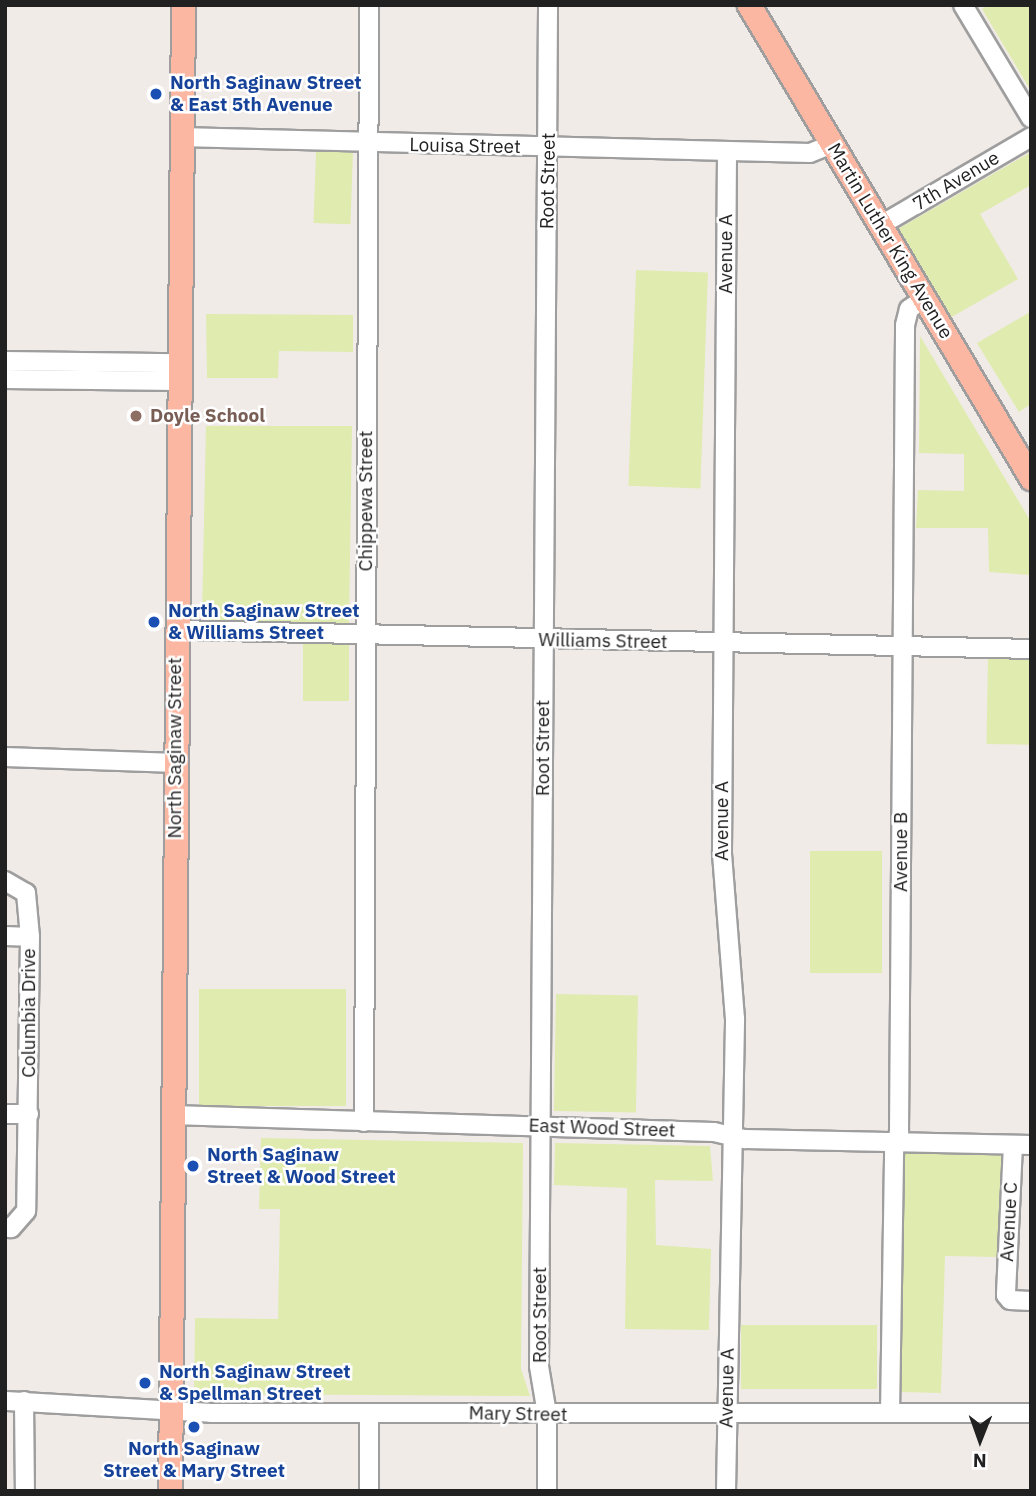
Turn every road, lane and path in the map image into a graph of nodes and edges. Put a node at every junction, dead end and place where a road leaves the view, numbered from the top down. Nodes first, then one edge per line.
1 (183, 5) edge
2 (369, 5) edge
3 (548, 5) edge
4 (749, 5) edge
5 (963, 5) edge
6 (1031, 118) edge
7 (180, 137) junction
8 (1031, 137) edge
9 (369, 144) junction
10 (832, 144) junction
11 (548, 149) junction
12 (727, 151) junction
13 (881, 225) junction
14 (924, 299) junction
15 (5, 361) edge
16 (178, 372) junction
17 (5, 379) edge
18 (1031, 478) edge
19 (176, 630) junction
20 (366, 635) junction
21 (544, 639) junction
22 (723, 643) junction
23 (902, 646) junction
24 (1031, 649) edge
25 (5, 757) edge
26 (175, 764) junction
27 (5, 881) edge
28 (5, 936) edge
29 (30, 937) junction
30 (5, 1114) edge
31 (29, 1114) junction
32 (173, 1115) junction
33 (364, 1122) junction
34 (541, 1127) junction
35 (733, 1136) junction
36 (896, 1142) junction
37 (1022, 1145) edge
38 (5, 1227) edge
39 (1031, 1301) edge
40 (5, 1401) edge
41 (24, 1401) junction
42 (170, 1408) junction
43 (726, 1412) junction
44 (369, 1413) junction
45 (890, 1413) junction
46 (1031, 1413) edge
47 (547, 1414) junction
48 (25, 1491) edge
49 (170, 1491) edge
50 (369, 1491) edge
51 (547, 1491) edge
52 (726, 1491) edge

1 - 7 main road, North Saginaw Street
2 - 9 street, Chippewa Street
3 - 11 street, Root Street
4 - 10 main road, Martin Luther King Avenue
5 - 6 street
7 - 9 street, Louisa Street
7 - 16 main road, North Saginaw Street
8 - 13 street, 7th Avenue
9 - 11 street, Louisa Street
9 - 20 street, Chippewa Street
10 - 12 street, Louisa Street
10 - 13 main road, Martin Luther King Avenue
11 - 12 street, Louisa Street
11 - 21 street, Root Street
12 - 22 street, Avenue A
13 - 14 main road, Martin Luther King Avenue
14 - 18 main road, Martin Luther King Avenue
14 - 23 street, Avenue B
15 - 16 street
16 - 17 street
16 - 19 main road, North Saginaw Street
19 - 20 street, Williams Street
19 - 26 main road, North Saginaw Street
20 - 21 street, Williams Street
20 - 33 street, Chippewa Street
21 - 22 street, Williams Street
21 - 34 street, Root Street
22 - 23 street, Williams Street
22 - 35 street, Avenue A
23 - 24 street, Williams Street
23 - 36 street, Avenue B
25 - 26 street
26 - 32 main road, North Saginaw Street
27 - 29 street
28 - 29 street, Columbia Drive
29 - 31 street, Columbia Drive
30 - 31 street
31 - 38 street, Columbia Drive
32 - 33 street, East Wood Street
32 - 42 main road, North Saginaw Street
33 - 34 street, East Wood Street
34 - 35 street, East Wood Street
34 - 47 street, Root Street
35 - 36 street, East Wood Street
35 - 43 street, Avenue A
36 - 37 street, East Wood Street
36 - 45 street, Avenue B
37 - 39 street, Avenue C
40 - 41 street, Mary Street
41 - 42 street, Mary Street
41 - 48 street
42 - 44 street, Mary Street
42 - 49 main road, North Saginaw Street
43 - 45 street, Mary Street
43 - 47 street, Mary Street
43 - 52 street, Avenue A
44 - 47 street, Mary Street
44 - 50 street
45 - 46 street, Mary Street
47 - 51 street, Root Street

